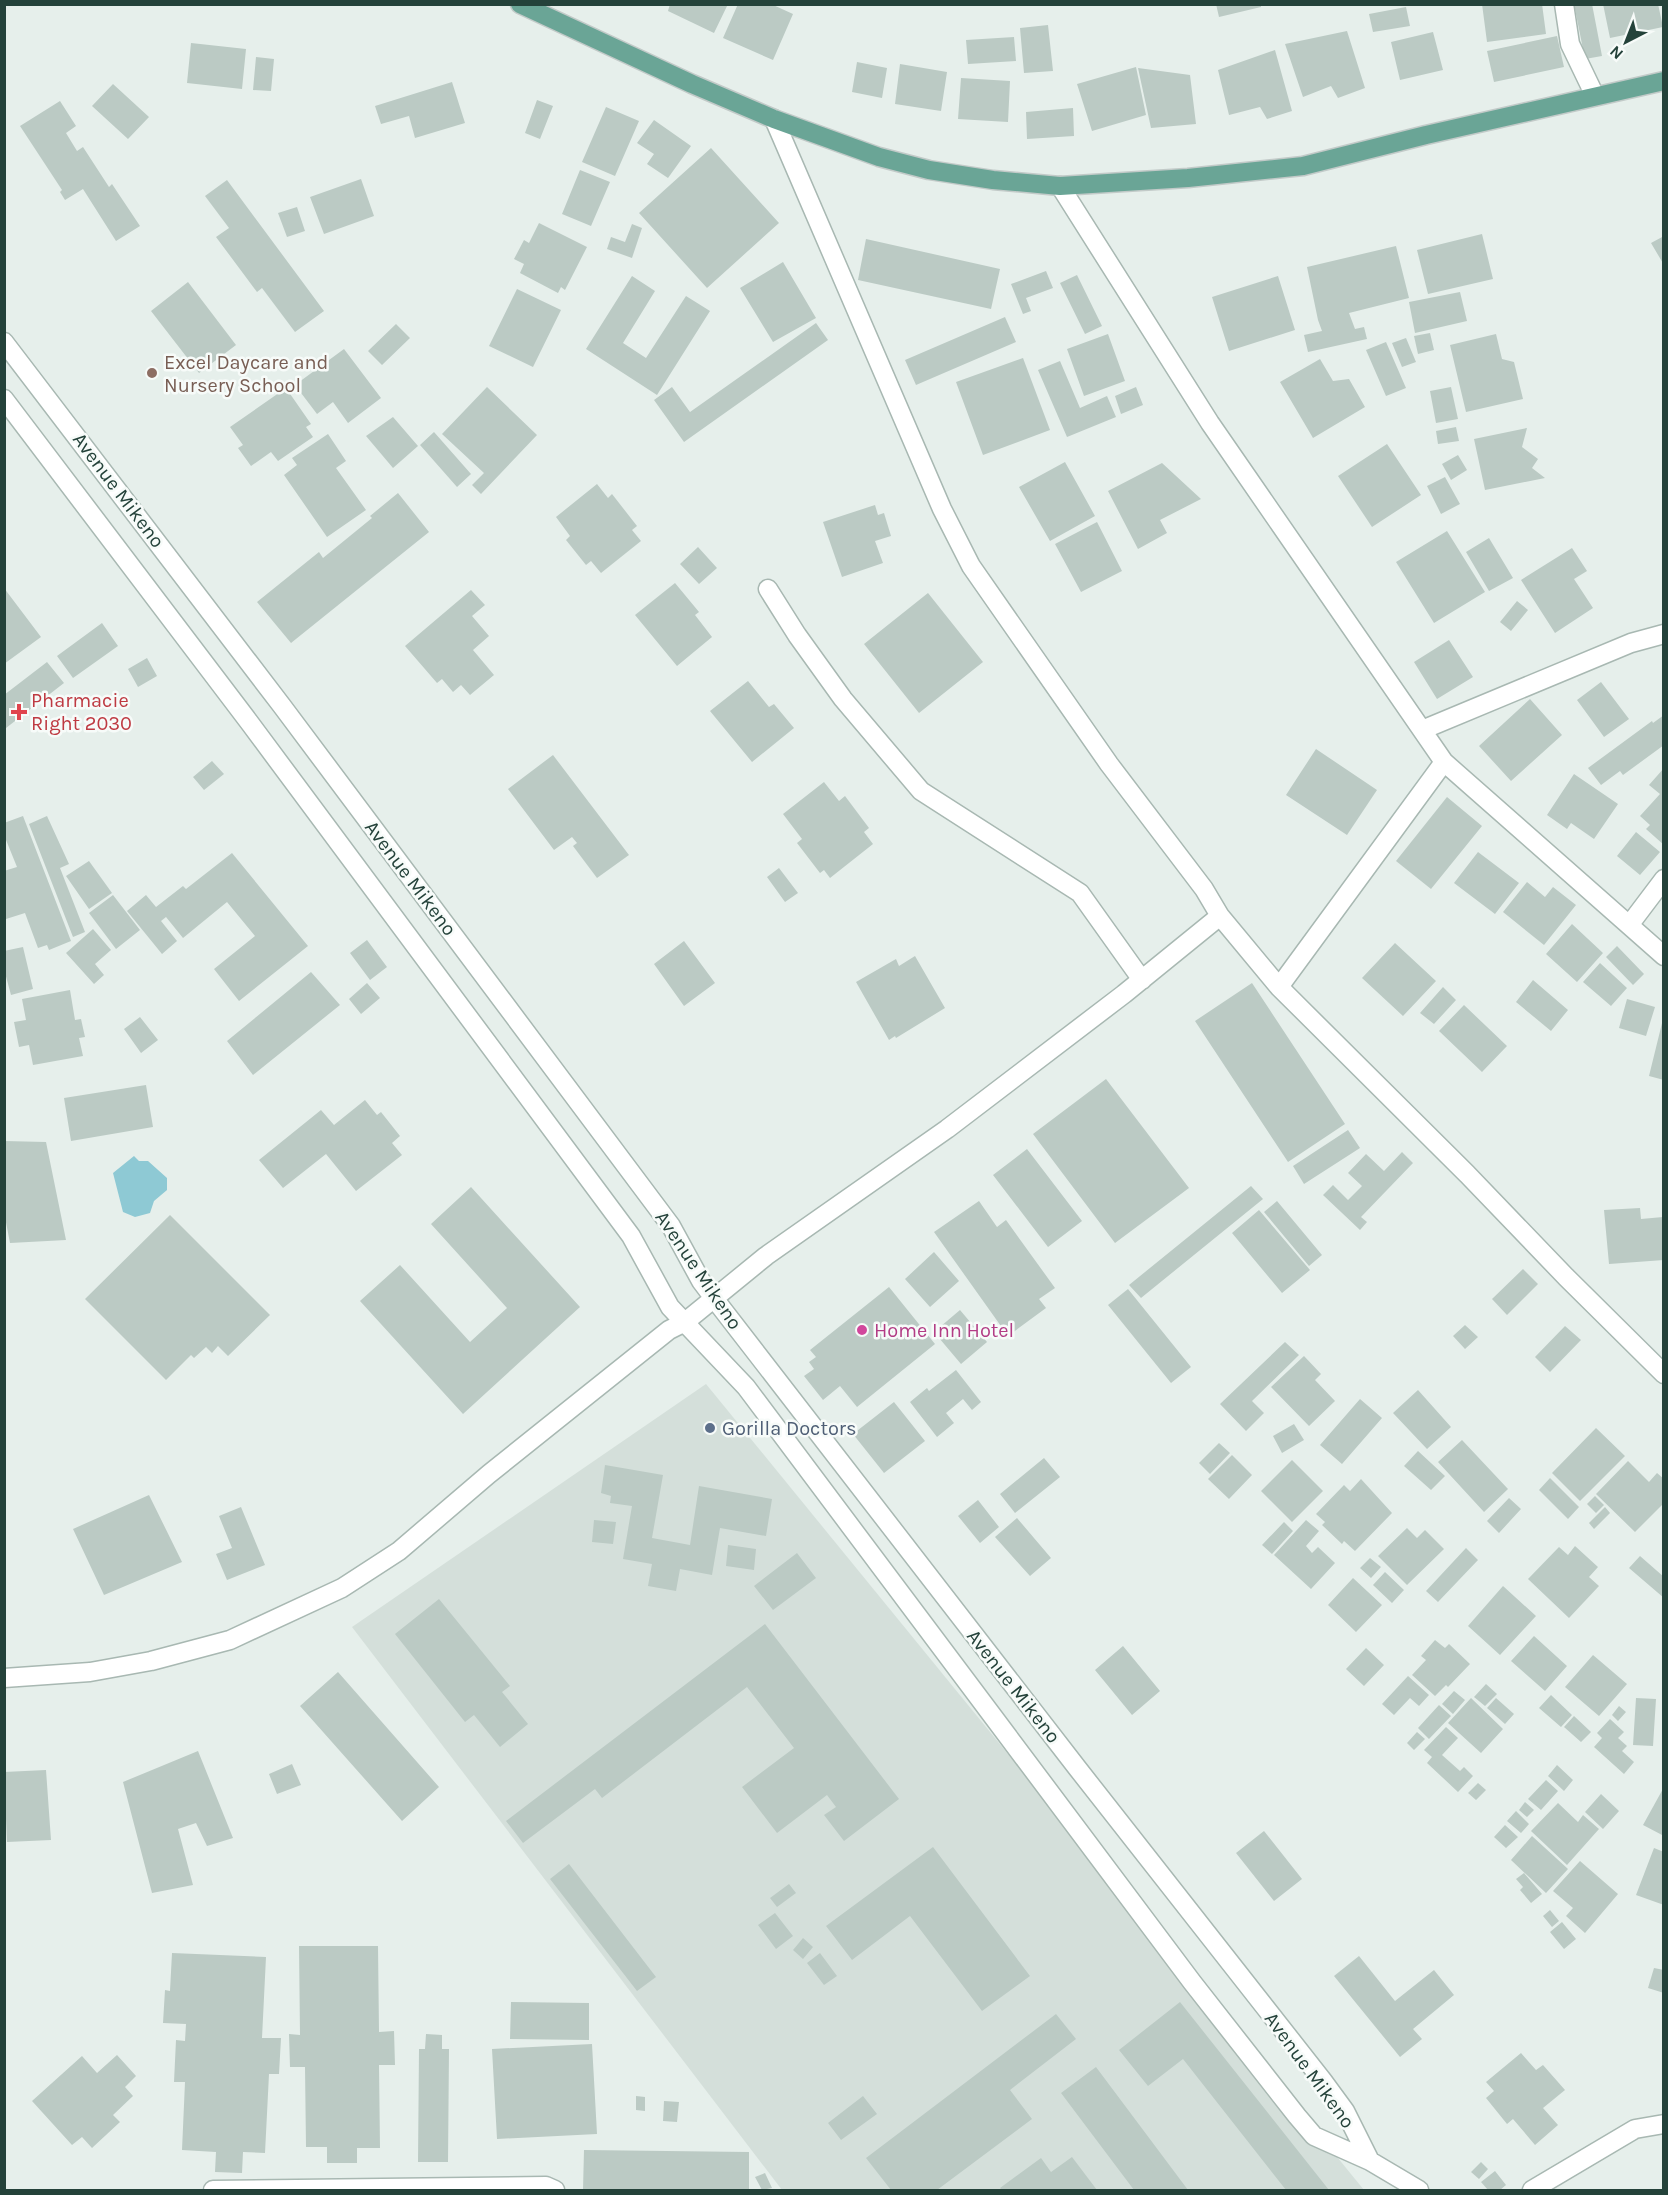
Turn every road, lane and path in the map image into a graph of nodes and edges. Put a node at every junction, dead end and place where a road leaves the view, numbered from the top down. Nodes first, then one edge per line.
1 (520, 4) edge
2 (1564, 4) edge
3 (1664, 81) edge
4 (1594, 96) junction
5 (774, 119) junction
6 (1060, 186) junction
7 (4, 342) edge
8 (4, 399) edge
9 (768, 589) dead end
10 (1664, 634) edge
11 (1422, 730) junction
12 (1444, 762) junction
13 (1664, 879) edge
14 (1220, 916) junction
15 (1630, 924) junction
16 (1664, 956) edge
17 (1142, 980) junction
18 (1280, 987) junction
19 (713, 1297) junction
20 (685, 1322) junction
21 (1664, 1374) edge
22 (4, 1678) edge
23 (1656, 2125) edge
24 (1370, 2162) junction
25 (213, 2190) edge
26 (555, 2190) edge
27 (1419, 2190) edge
28 (1532, 2190) edge

1 - 5 main road
2 - 4 street
3 - 4 main road
4 - 6 main road
5 - 6 main road
5 - 14 street
6 - 11 street
7 - 19 street, Avenue Mikeno
8 - 20 street, Avenue Mikeno
9 - 17 street
10 - 11 street
11 - 12 street
12 - 15 street
12 - 18 street
13 - 15 street
14 - 17 street
14 - 18 street
15 - 16 street
17 - 19 street
18 - 21 street
19 - 20 street
19 - 24 street, Avenue Mikeno
20 - 22 street
20 - 24 street, Avenue Mikeno
23 - 28 street
24 - 27 street
25 - 26 street

